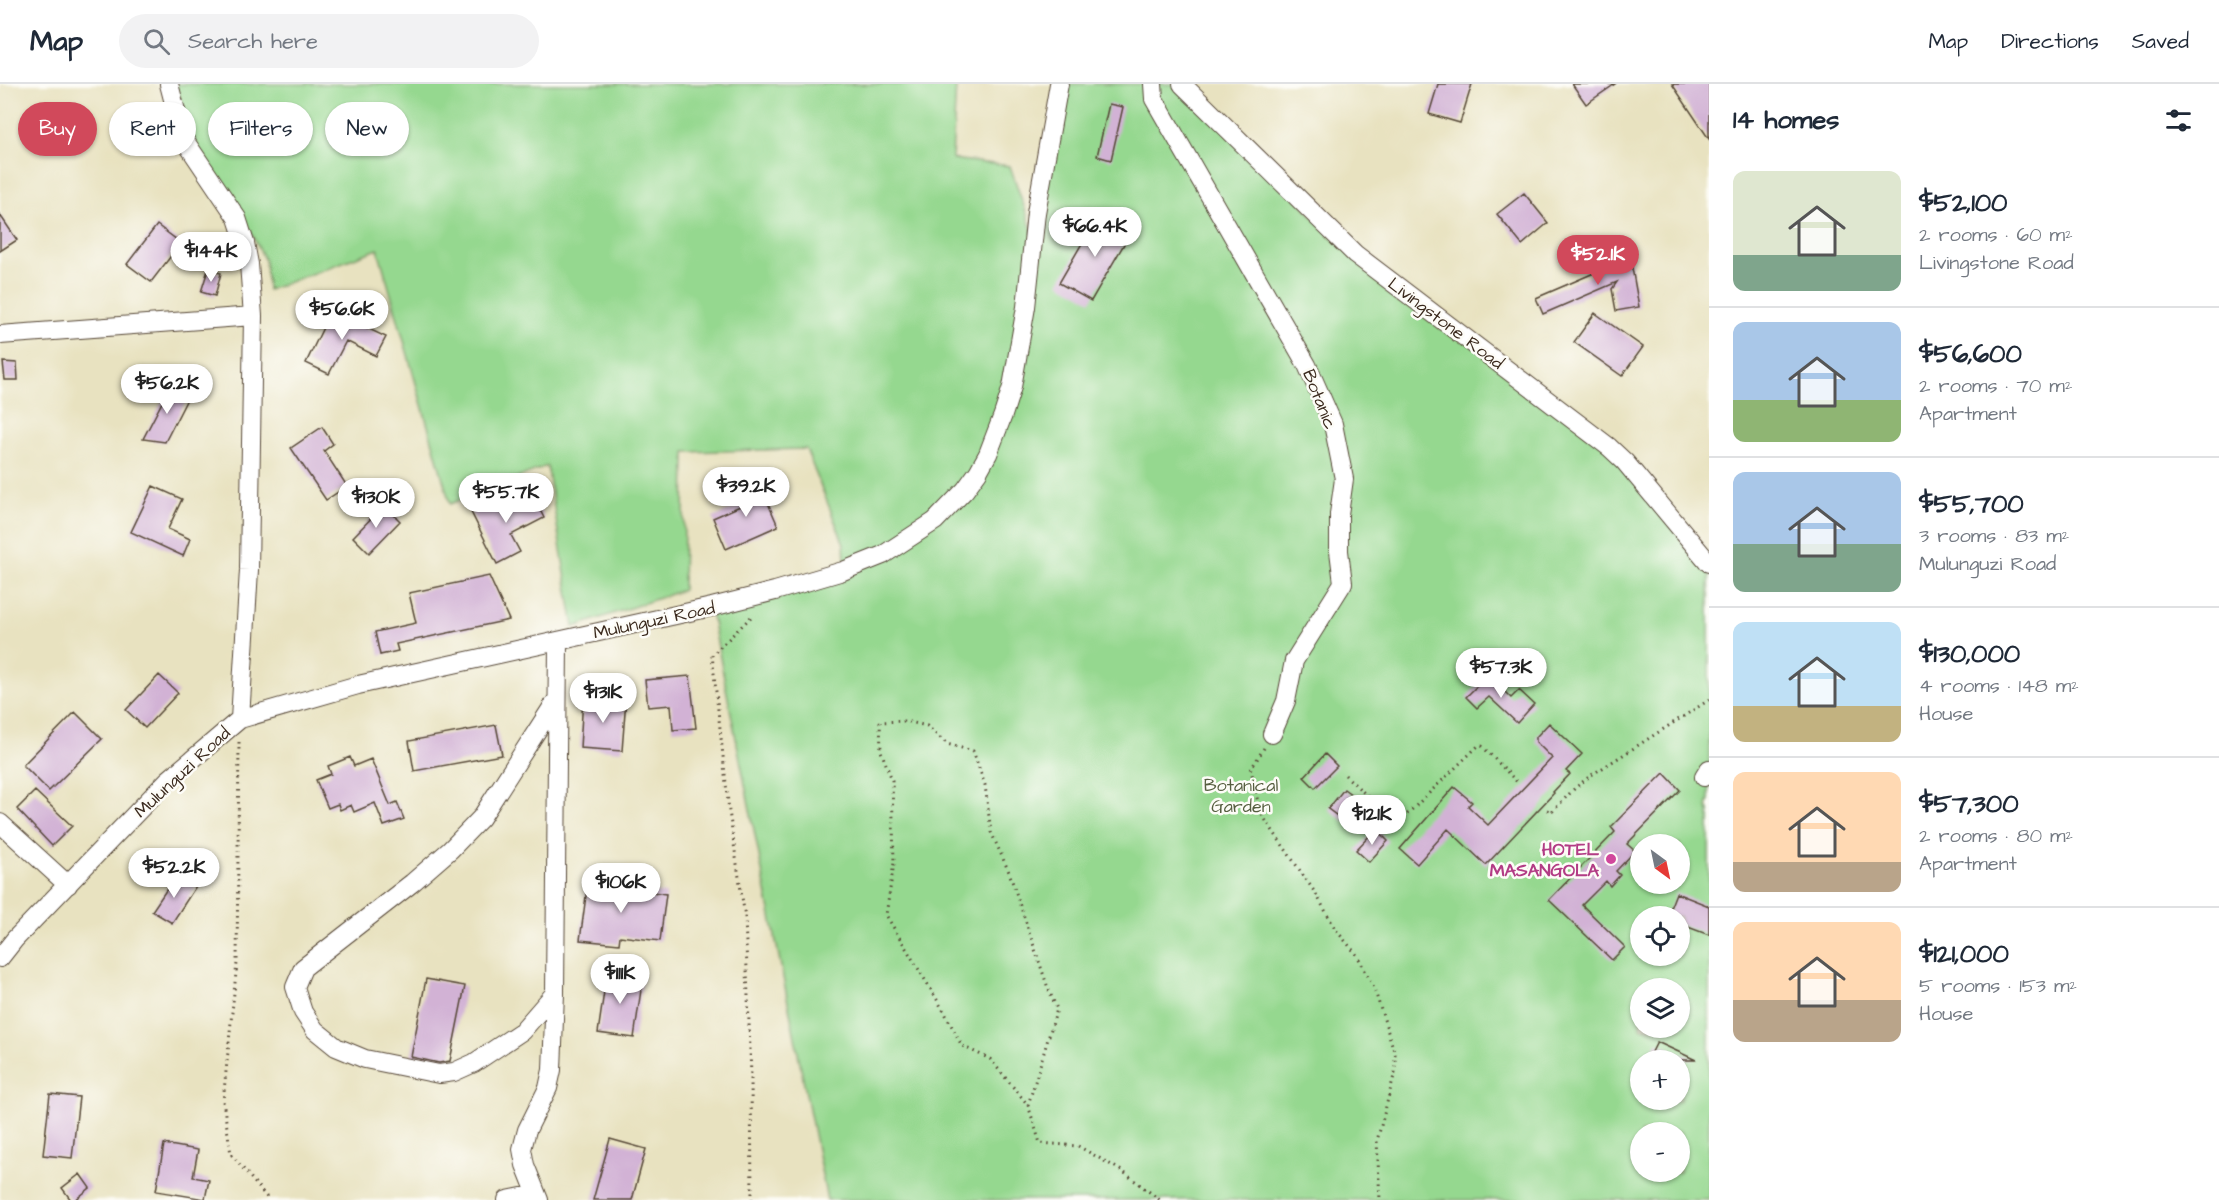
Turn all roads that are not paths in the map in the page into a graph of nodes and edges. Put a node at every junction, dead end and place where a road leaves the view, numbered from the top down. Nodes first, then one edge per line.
1 (169, 84) edge
2 (1059, 84) edge
3 (1153, 84) edge
4 (1182, 84) edge
5 (253, 316) junction
6 (0, 335) edge
7 (1709, 563) edge
8 (558, 641) junction
9 (556, 702) junction
10 (240, 719) junction
11 (1272, 734) road end
12 (0, 823) edge
13 (68, 885) junction
14 (0, 958) edge
15 (555, 993) junction
16 (538, 1197) edge
17 (507, 1200) edge

1 - 5 street
2 - 8 street, Mulunguzi Road
3 - 11 street, Botanic
4 - 7 street, Livingstone Road
5 - 6 street
5 - 10 street
8 - 9 street
8 - 10 street, Mulunguzi Road
9 - 15 street
9 - 15 street
10 - 13 street, Mulunguzi Road
12 - 13 street
13 - 14 street, Mulunguzi Road
15 - 16 street
16 - 17 street

